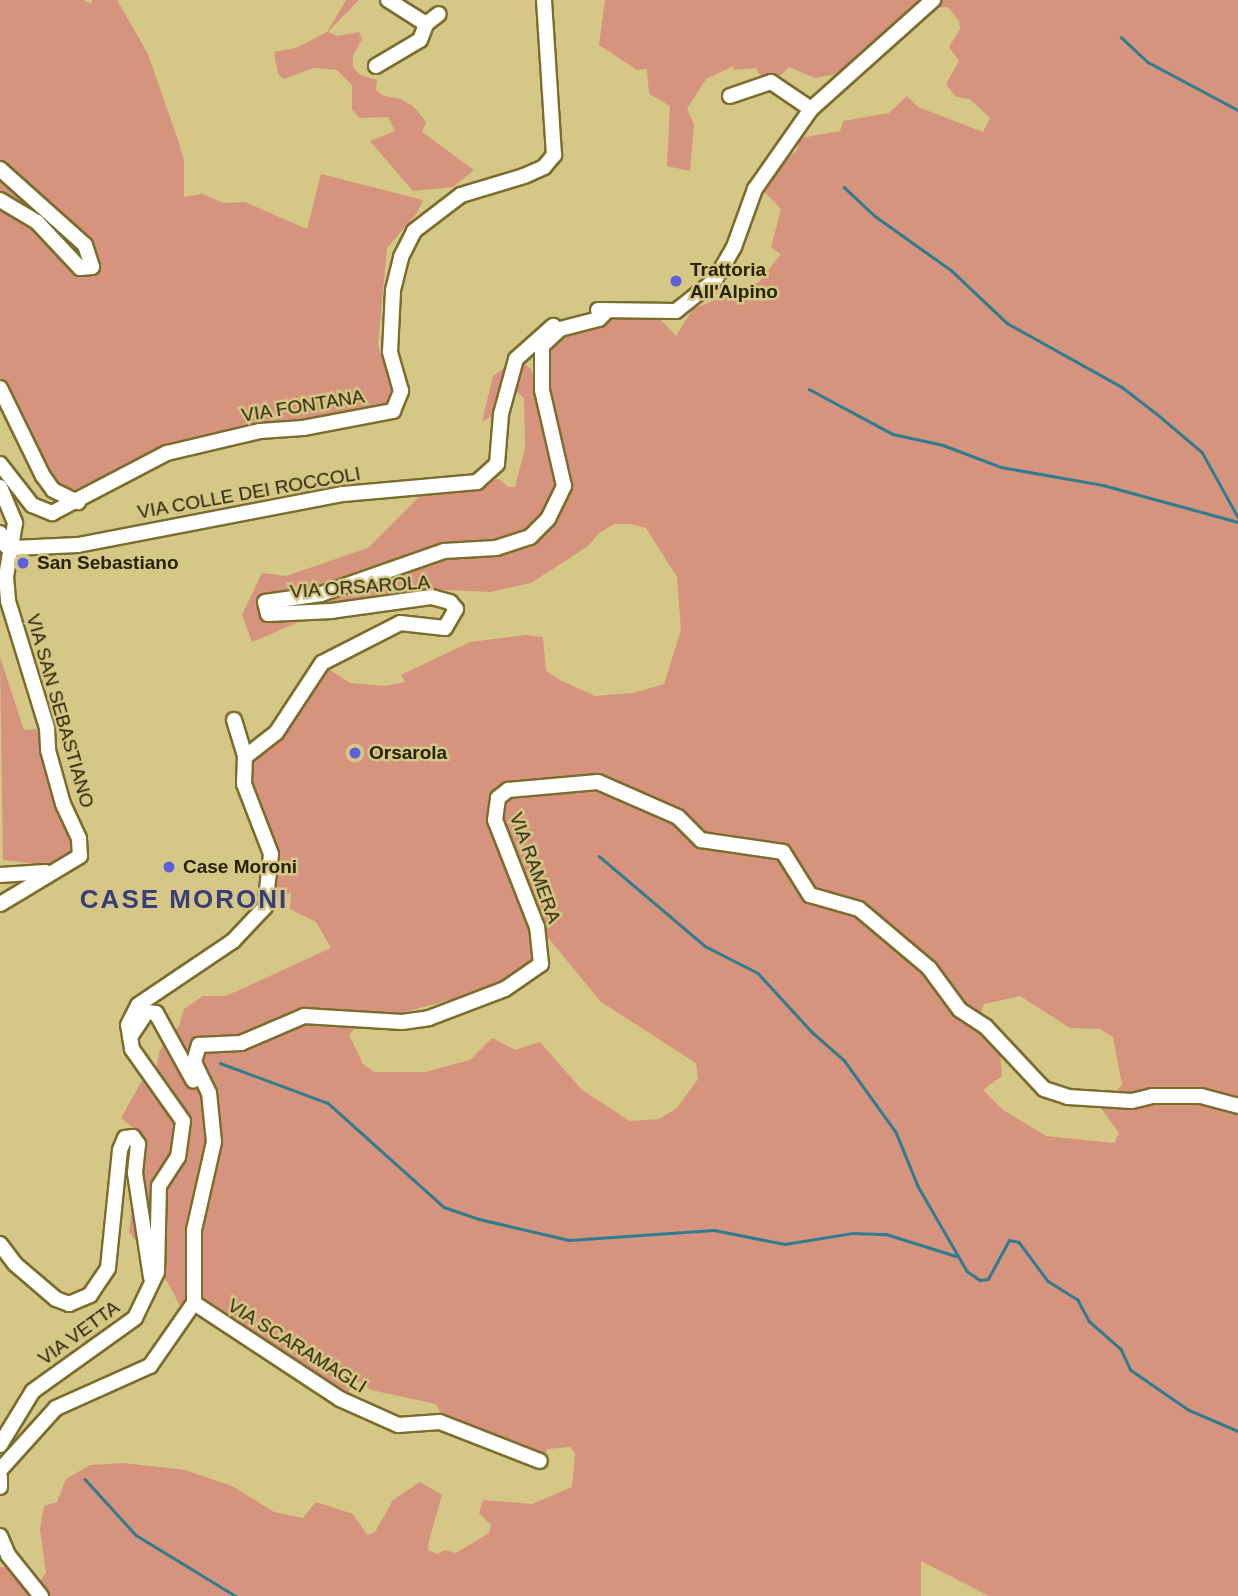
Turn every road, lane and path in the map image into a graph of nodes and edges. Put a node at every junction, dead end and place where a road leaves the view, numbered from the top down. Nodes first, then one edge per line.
1 (388, 0) edge
2 (544, 0) edge
3 (933, 0) edge
4 (439, 14) dead end
5 (426, 24) junction
6 (376, 66) dead end
7 (730, 96) dead end
8 (811, 109) junction
9 (0, 169) edge
10 (0, 200) edge
11 (605, 313) junction
12 (0, 388) edge
13 (0, 464) edge
14 (0, 487) edge
15 (78, 502) junction
16 (0, 533) edge
17 (13, 548) junction
18 (234, 720) dead end
19 (245, 757) junction
20 (51, 872) junction
21 (0, 875) edge
22 (0, 904) edge
23 (129, 1038) junction
24 (1238, 1106) edge
25 (210, 1109) junction
26 (0, 1244) edge
27 (151, 1278) junction
28 (194, 1303) junction
29 (0, 1445) edge
30 (540, 1461) dead end
31 (0, 1470) edge
32 (0, 1477) edge
33 (0, 1487) edge
34 (0, 1536) edge
35 (41, 1596) edge

1 - 5 street
2 - 15 street, VIA FONTANA
3 - 8 street, VIA COLLE DEI ROCCOLI
4 - 5 street
5 - 6 street
7 - 8 street
8 - 11 street, VIA COLLE DEI ROCCOLI
9 - 10 street
11 - 17 street, VIA COLLE DEI ROCCOLI
11 - 19 street, VIA ORSAROLA
12 - 15 street
13 - 15 street, VIA FONTANA
14 - 17 street, VIA SAN SEBASTIANO
16 - 17 street
17 - 20 street, VIA SAN SEBASTIANO
18 - 19 street
19 - 23 street
20 - 21 street
20 - 22 street, VIA SAN SEBASTIANO
23 - 25 street
23 - 27 street, VIA VETTA
24 - 25 street, VIA RAMERA
25 - 28 street
26 - 27 street
27 - 29 street, VIA VETTA
28 - 30 street, VIA SCARAMAGLI
28 - 31 street
32 - 33 street
34 - 35 street

